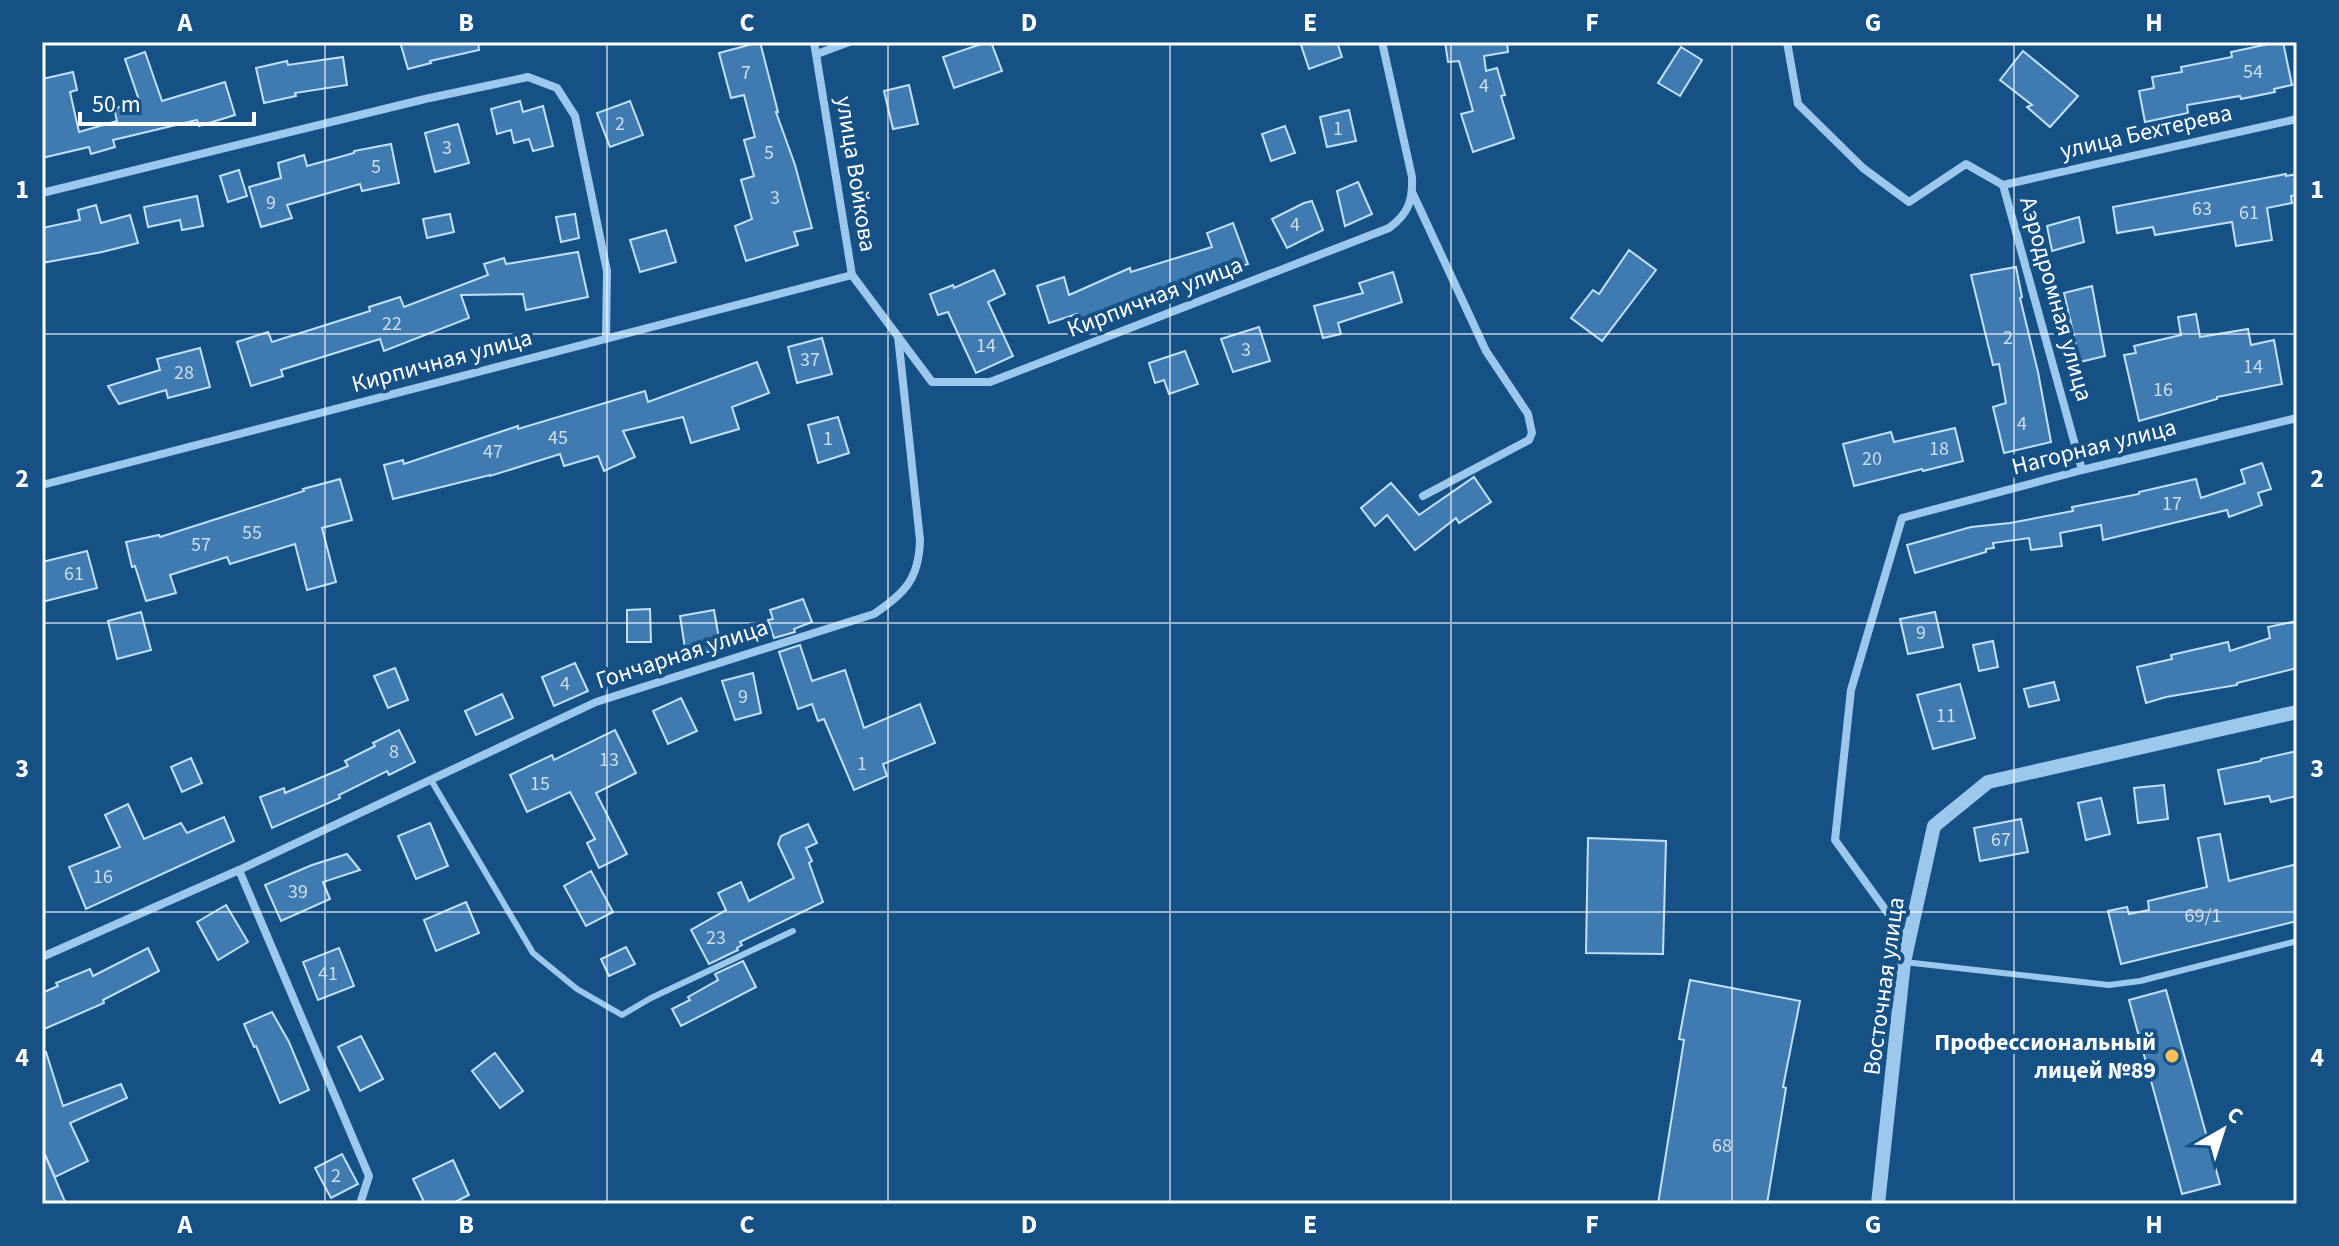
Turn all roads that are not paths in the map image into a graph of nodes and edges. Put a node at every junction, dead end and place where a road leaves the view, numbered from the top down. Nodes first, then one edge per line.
1 (814, 42) edge
2 (849, 42) edge
3 (1382, 42) edge
4 (1787, 42) edge
5 (817, 54) junction
6 (2297, 119) edge
7 (2003, 185) junction
8 (42, 193) edge
9 (1413, 193) junction
10 (852, 275) junction
11 (898, 336) junction
12 (606, 339) junction
13 (932, 382) joint
14 (2297, 418) edge
15 (2082, 470) junction
16 (42, 485) edge
17 (1423, 496) dead end
18 (2297, 712) edge
19 (431, 780) junction
20 (239, 870) junction
21 (793, 931) dead end
22 (1908, 941) junction
23 (2297, 941) edge
24 (42, 957) edge
25 (1904, 962) junction
26 (360, 1204) edge
27 (1878, 1204) edge

1 - 5 street, улица Войкова
2 - 5 street
3 - 9 street
4 - 7 street
5 - 10 street, улица Войкова
6 - 7 street, улица Бехтерева
7 - 15 street, Аэродромная улица
8 - 12 street
9 - 13 street, Кирпичная улица
9 - 17 street
10 - 11 street, улица Войкова
10 - 12 street, Кирпичная улица
11 - 13 street, улица Войкова
11 - 19 street, Гончарная улица
12 - 16 street, Кирпичная улица
14 - 15 street, Нагорная улица
15 - 22 street, Нагорная улица
18 - 22 street, Восточная улица
19 - 20 street, Гончарная улица
19 - 21 lane
20 - 24 street, Гончарная улица
20 - 26 street
22 - 25 street, Восточная улица
23 - 25 lane
25 - 27 street, Восточная улица

